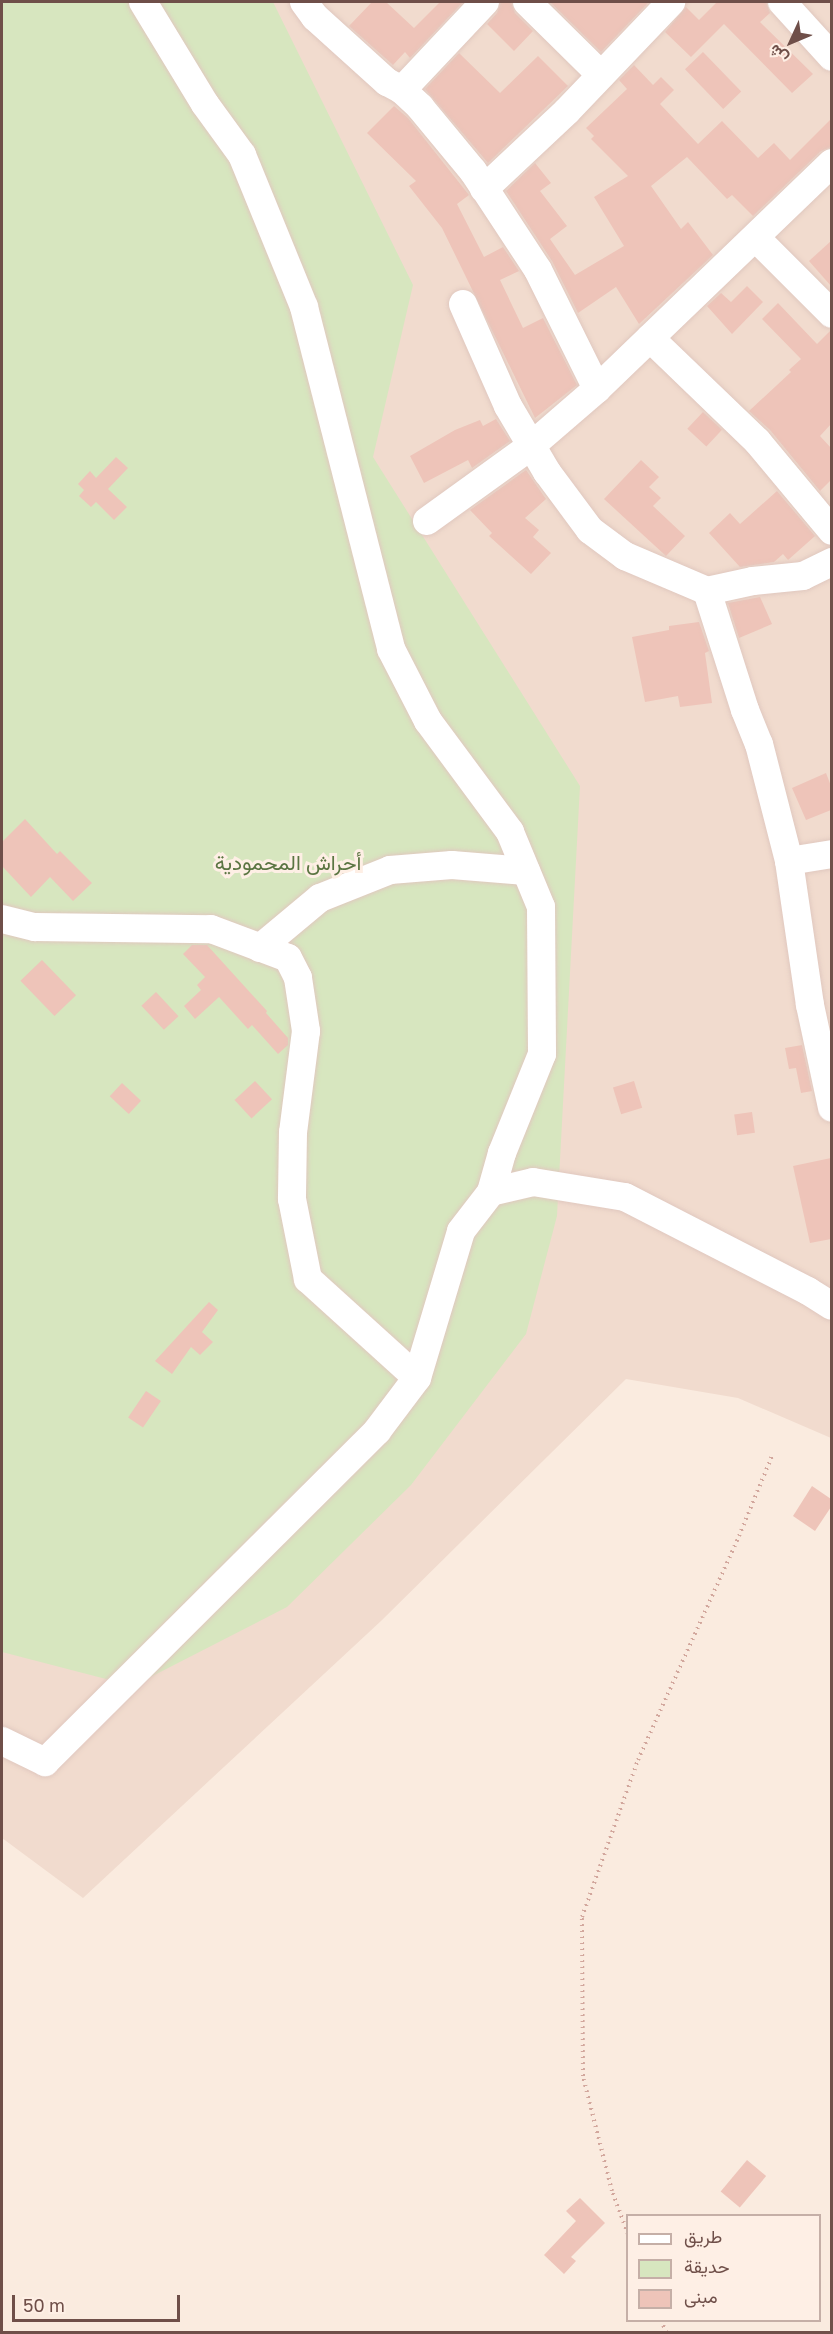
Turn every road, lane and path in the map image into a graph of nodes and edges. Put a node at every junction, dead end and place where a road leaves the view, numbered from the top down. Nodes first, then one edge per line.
1 (142, 2) edge
2 (485, 2) edge
3 (527, 2) edge
4 (670, 2) edge
5 (782, 2) edge
6 (317, 7) edge
7 (831, 57) edge
8 (601, 75) junction
9 (402, 90) junction
10 (831, 163) edge
11 (484, 189) junction
12 (756, 238) junction
13 (463, 304) dead end
14 (831, 314) edge
15 (650, 338) junction
16 (597, 389) junction
17 (531, 446) junction
18 (427, 521) dead end
19 (831, 531) edge
20 (831, 562) edge
21 (707, 591) junction
22 (831, 854) edge
23 (789, 861) junction
24 (526, 871) junction
25 (2, 919) edge
26 (260, 948) junction
27 (831, 1108) edge
28 (491, 1192) junction
29 (831, 1306) edge
30 (417, 1378) junction
31 (772, 1456) dead end
32 (2, 1741) edge
33 (626, 2231) edge

1 - 24 street
2 - 9 street
3 - 8 street
4 - 8 street
5 - 7 street
6 - 9 street
8 - 11 street
9 - 11 street
10 - 12 street
11 - 16 street
12 - 14 street
12 - 15 street
13 - 17 street
15 - 16 street
15 - 19 street
16 - 17 street
17 - 18 street
17 - 21 street
20 - 21 street
21 - 23 street
22 - 23 street
23 - 27 street
24 - 26 street
24 - 28 street
25 - 26 street
26 - 30 street
28 - 29 street
28 - 30 street
30 - 32 street
31 - 33 path

